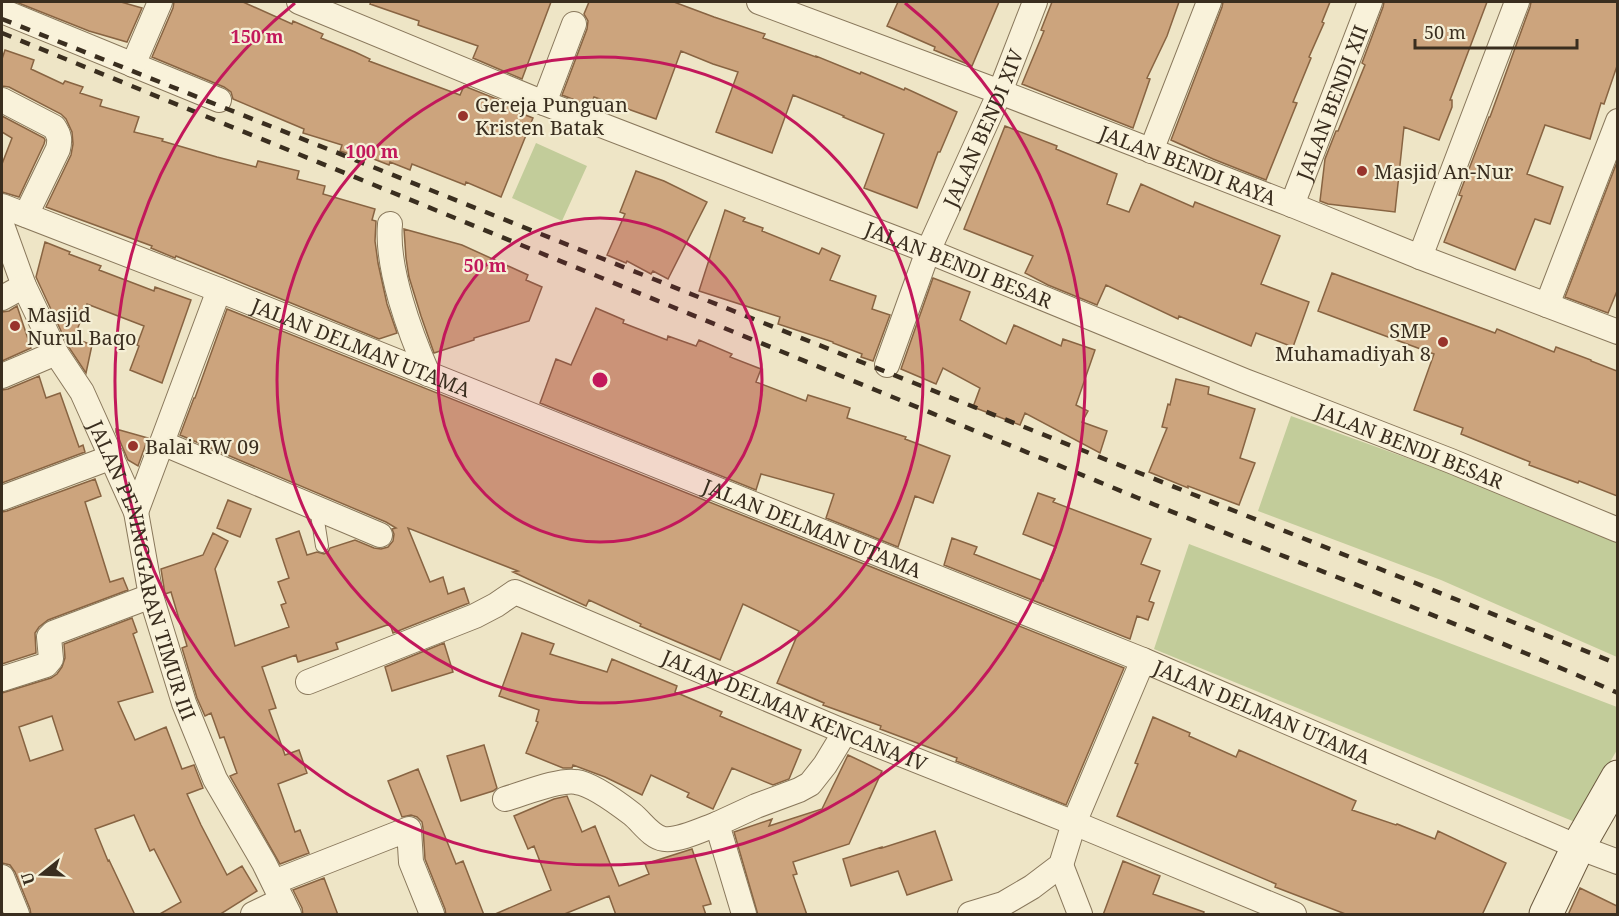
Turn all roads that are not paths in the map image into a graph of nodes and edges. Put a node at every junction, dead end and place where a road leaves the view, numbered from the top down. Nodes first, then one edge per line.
1 (160, 2) edge
2 (299, 2) edge
3 (759, 2) edge
4 (1035, 2) edge
5 (1209, 2) edge
6 (1370, 2) edge
7 (1517, 2) edge
8 (2, 11) edge
9 (574, 24) dead end
10 (133, 64) junction
11 (1000, 92) junction
12 (2, 100) edge
13 (219, 100) dead end
14 (544, 103) junction
15 (1617, 121) edge
16 (1151, 151) junction
17 (1292, 205) junction
18 (2, 206) edge
19 (26, 215) junction
20 (390, 224) dead end
21 (2, 225) edge
22 (928, 251) junction
23 (1420, 257) junction
24 (24, 286) junction
25 (219, 290) junction
26 (2, 298) edge
27 (1547, 305) junction
28 (1617, 332) edge
29 (56, 352) junction
30 (887, 365) dead end
31 (428, 374) junction
32 (2, 376) edge
33 (162, 443) junction
34 (112, 457) junction
35 (2, 498) edge
36 (316, 508) junction
37 (136, 512) junction
38 (1617, 530) edge
39 (380, 535) dead end
40 (322, 546) dead end
41 (151, 596) junction
42 (1143, 660) junction
43 (2, 680) edge
44 (308, 682) dead end
45 (845, 732) junction
46 (1617, 777) edge
47 (505, 799) dead end
48 (1074, 823) junction
49 (717, 824) junction
50 (1578, 847) junction
51 (1617, 862) edge
52 (1061, 865) junction
53 (2, 877) edge
54 (282, 899) edge
55 (17, 915) edge
56 (253, 915) edge
57 (432, 915) edge
58 (744, 915) edge
59 (970, 915) edge
60 (1080, 915) edge
61 (1294, 915) edge
62 (1546, 915) edge

1 - 10 street
2 - 14 street, JALAN BENDI BESAR
3 - 11 street, JALAN BENDI RAYA
4 - 11 street, JALAN BENDI XIV
5 - 16 street
6 - 17 street, JALAN BENDI XII
7 - 23 street
8 - 10 street
9 - 14 street
10 - 13 street
11 - 16 street, JALAN BENDI RAYA
11 - 22 street, JALAN BENDI XIV
12 - 19 street
14 - 22 street, JALAN BENDI BESAR
15 - 27 street
16 - 17 street, JALAN BENDI RAYA
17 - 23 street, JALAN BENDI RAYA
18 - 19 street, JALAN DELMAN UTAMA
19 - 25 street, JALAN DELMAN UTAMA
20 - 31 street
21 - 24 street, JALAN PENINGGARAN TIMUR III
22 - 30 street, JALAN BENDI XIV
22 - 38 street, JALAN BENDI BESAR
23 - 27 street, JALAN BENDI RAYA
24 - 26 street
24 - 29 street, JALAN PENINGGARAN TIMUR III
25 - 31 street, JALAN DELMAN UTAMA
25 - 33 street
27 - 28 street, JALAN BENDI RAYA
29 - 32 street
29 - 34 street, JALAN PENINGGARAN TIMUR III
31 - 42 street, JALAN DELMAN UTAMA
33 - 36 street
33 - 37 street
34 - 35 street
34 - 37 street, JALAN PENINGGARAN TIMUR III
36 - 39 street
36 - 40 lane
37 - 41 street, JALAN PENINGGARAN TIMUR III
41 - 43 street
41 - 54 street, JALAN PENINGGARAN TIMUR III
42 - 48 street
42 - 50 street, JALAN DELMAN UTAMA
44 - 45 street, JALAN DELMAN KENCANA IV
45 - 48 street, JALAN DELMAN KENCANA IV
45 - 49 street
46 - 50 street
47 - 49 street
48 - 52 street
48 - 61 street, JALAN DELMAN KENCANA IV
49 - 58 street
50 - 51 street, JALAN DELMAN UTAMA
50 - 62 street
52 - 59 street
52 - 60 street
53 - 55 street
54 - 56 street
54 - 57 street

